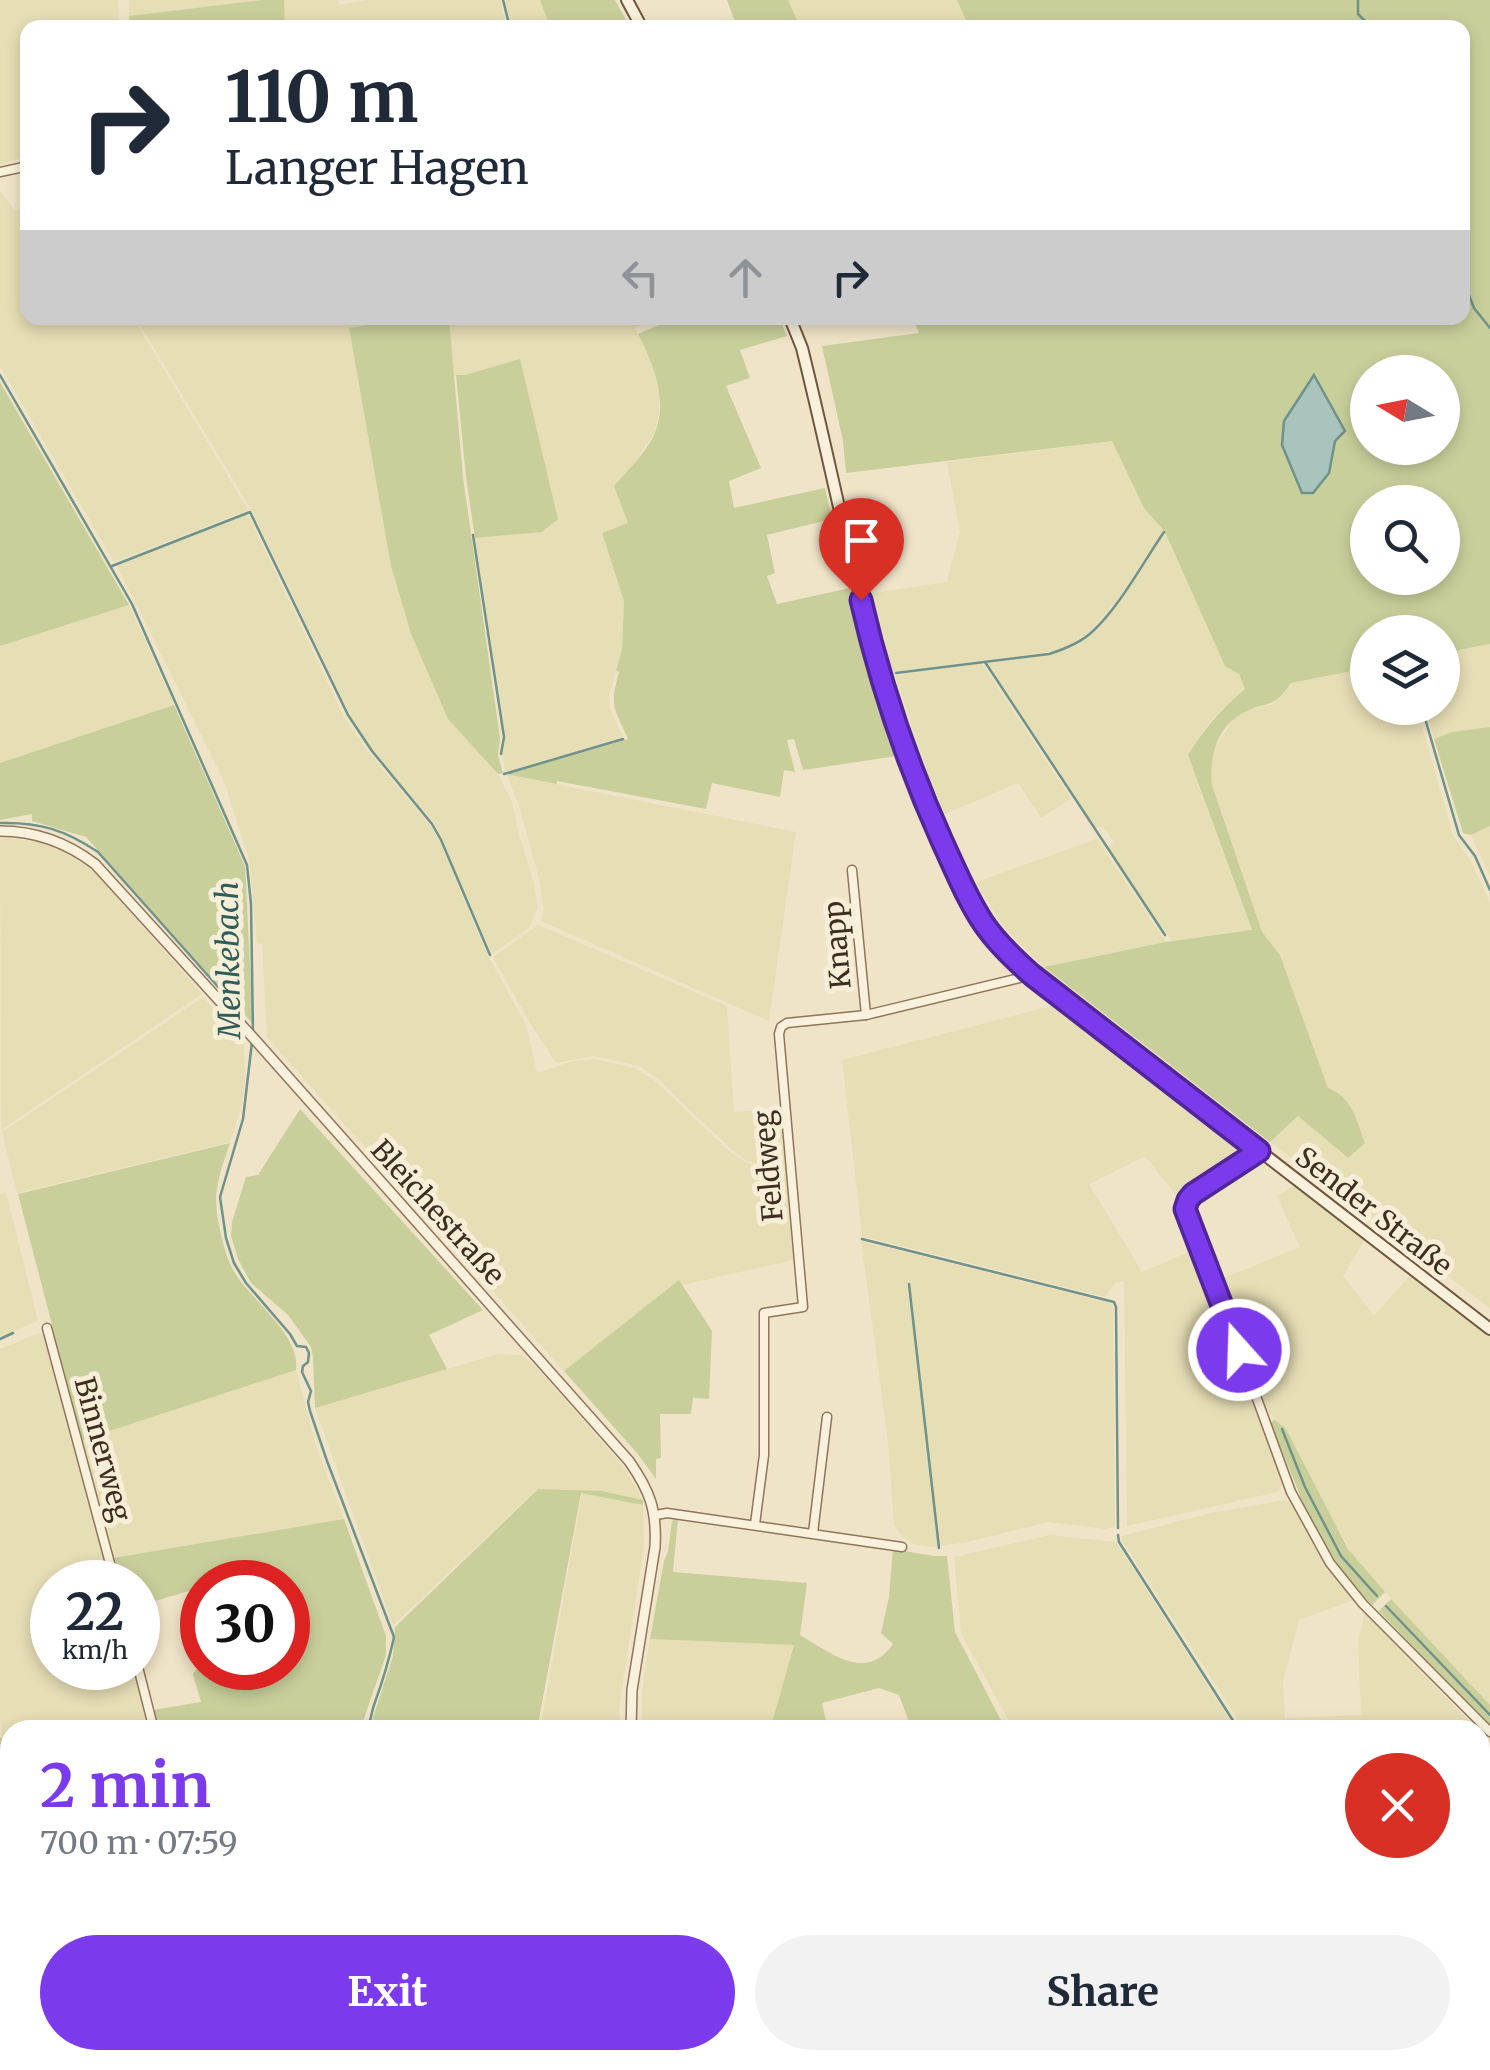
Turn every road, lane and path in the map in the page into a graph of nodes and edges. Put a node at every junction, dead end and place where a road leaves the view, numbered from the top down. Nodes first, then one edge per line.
1 (793, 325) edge
2 (0, 831) edge
3 (852, 870) dead end
4 (1032, 975) junction
5 (866, 1015) junction
6 (1259, 1151) junction
7 (47, 1328) dead end
8 (1490, 1329) edge
9 (827, 1417) dead end
10 (656, 1515) junction
11 (755, 1524) junction
12 (813, 1533) junction
13 (902, 1546) dead end
14 (110, 1560) edge
15 (144, 1690) edge
16 (151, 1720) edge
17 (632, 1720) edge
18 (1478, 1720) edge

1 - 4 main road, Sender Straße
2 - 10 street, Bleichestraße
3 - 5 street, Knapp
4 - 5 street, Feldweg
4 - 6 main road, Sender Straße
5 - 11 street, Feldweg
6 - 8 main road, Sender Straße
6 - 18 street
7 - 14 street, Binnerweg
9 - 12 street
10 - 11 street
10 - 17 street
11 - 12 street
12 - 13 street
15 - 16 street

